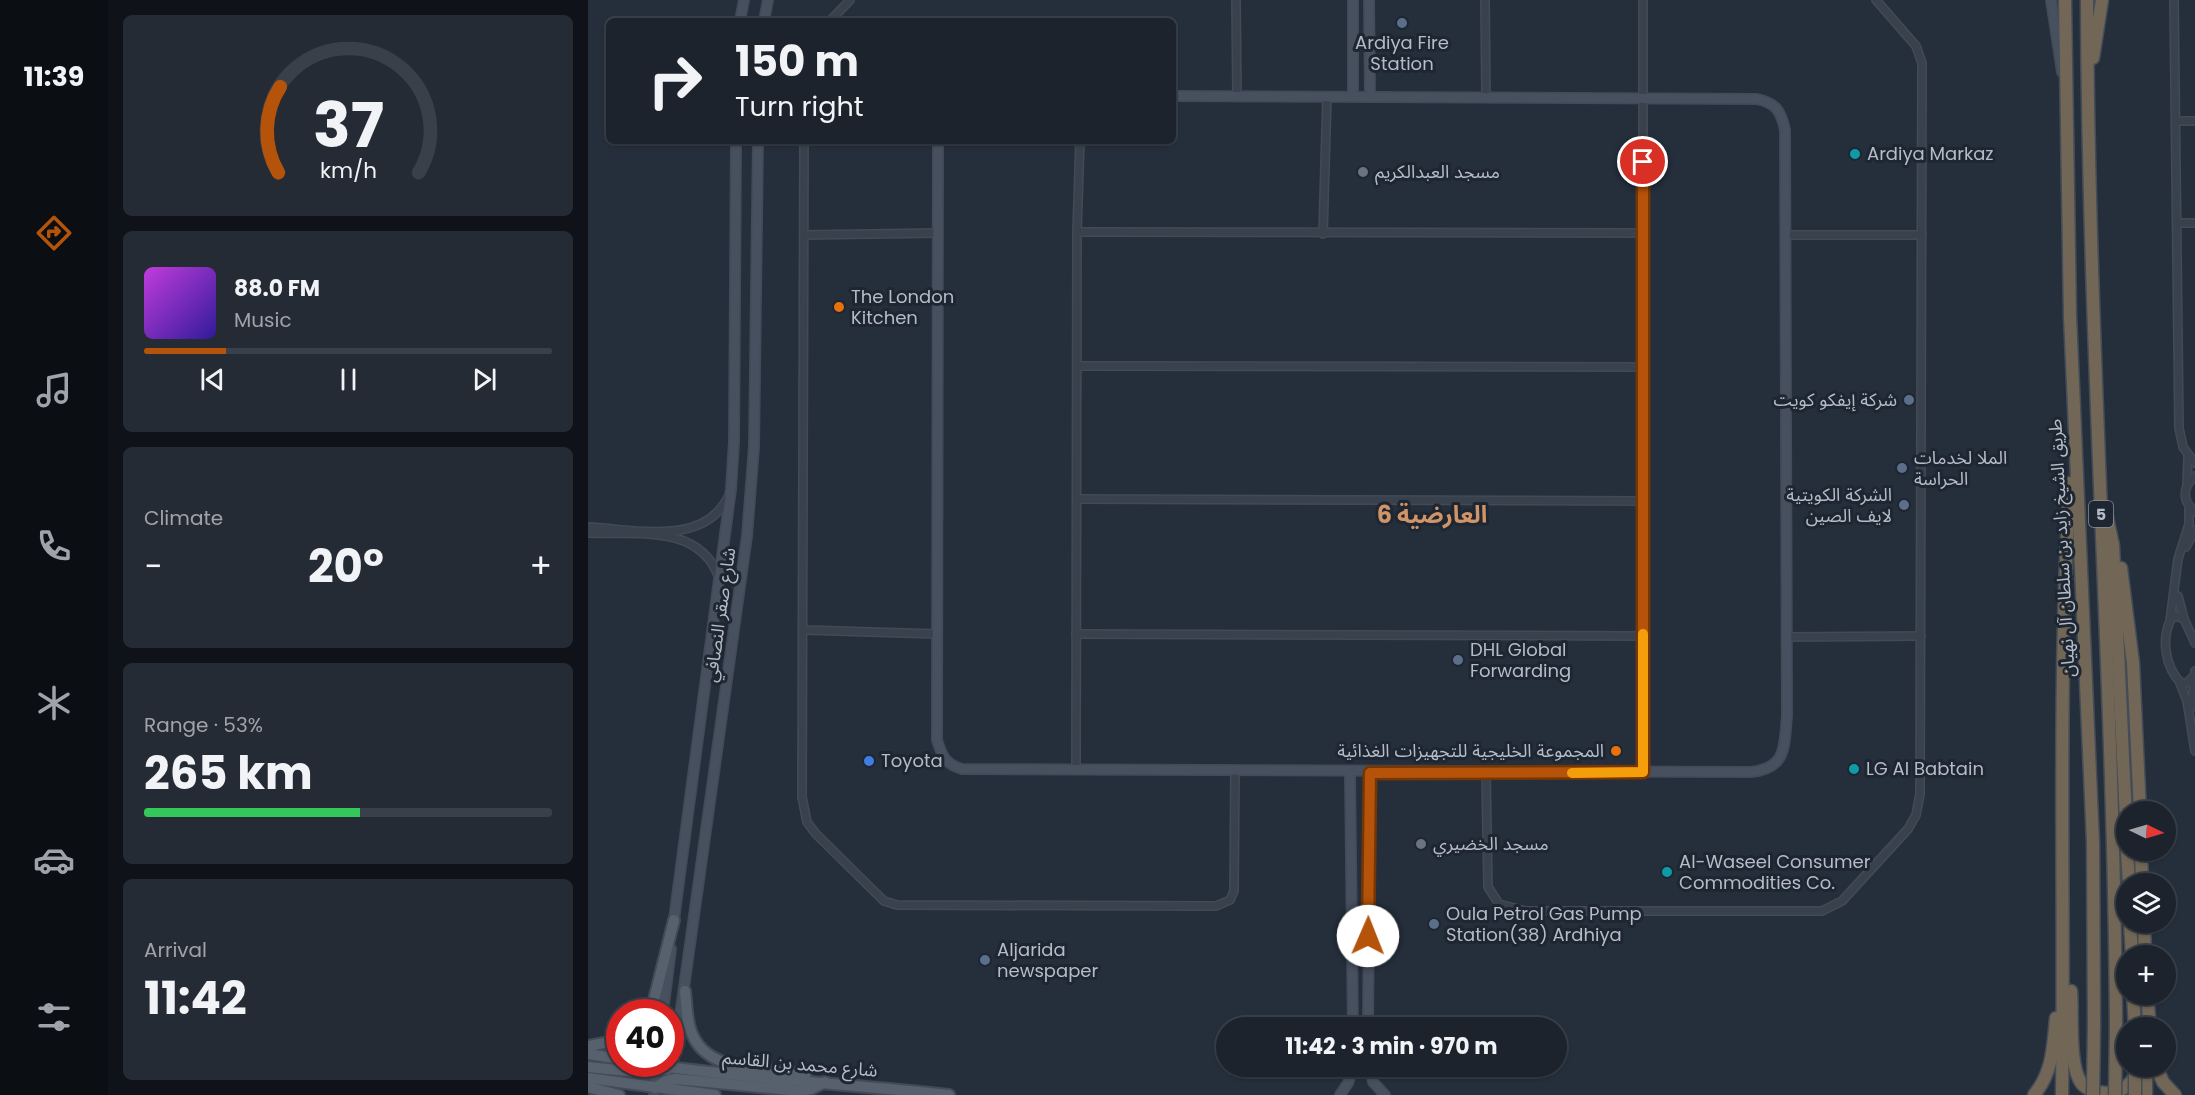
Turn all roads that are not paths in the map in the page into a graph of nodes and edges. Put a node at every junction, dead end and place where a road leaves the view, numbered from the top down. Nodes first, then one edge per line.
1 (744, 0) edge
2 (768, 0) edge
3 (850, 0) edge
4 (1236, 0) edge
5 (1353, 0) edge
6 (1369, 0) edge
7 (1485, 0) edge
8 (1643, 0) edge
9 (1876, 0) edge
10 (2051, 0) edge
11 (2065, 0) edge
12 (2087, 0) edge
13 (2102, 0) edge
14 (2175, 0) edge
15 (741, 18) edge
16 (765, 18) edge
17 (833, 18) edge
18 (2065, 82) junction
19 (2088, 92) junction
20 (1353, 95) junction
21 (1370, 95) junction
22 (1176, 96) edge
23 (1237, 96) junction
24 (1327, 96) junction
25 (1486, 96) junction
26 (1643, 97) junction
27 (2177, 121) junction
28 (2195, 121) edge
29 (735, 144) edge
30 (758, 144) edge
31 (804, 144) edge
32 (938, 144) edge
33 (1080, 144) edge
34 (2177, 223) junction
35 (2195, 223) edge
36 (1077, 232) junction
37 (938, 233) junction
38 (1643, 233) junction
39 (1323, 234) junction
40 (1922, 234) junction
41 (1786, 235) junction
42 (804, 236) junction
43 (1078, 366) junction
44 (1643, 367) junction
45 (2074, 428) junction
46 (2188, 457) junction
47 (2195, 463) edge
48 (2195, 476) edge
49 (2187, 485) junction
50 (732, 489) junction
51 (1078, 499) junction
52 (2101, 499) junction
53 (1643, 501) junction
54 (2192, 509) edge
55 (588, 527) edge
56 (2195, 530) edge
57 (588, 533) edge
58 (2112, 535) junction
59 (721, 584) junction
60 (2184, 619) junction
61 (2169, 622) junction
62 (804, 630) junction
63 (937, 634) junction
64 (1076, 634) junction
65 (1643, 636) junction
66 (1921, 636) junction
67 (1786, 637) junction
68 (2195, 644) edge
69 (2194, 674) edge
70 (2179, 681) junction
71 (2195, 728) edge
72 (2195, 752) edge
73 (1076, 770) junction
74 (1235, 771) junction
75 (1643, 772) junction
76 (1350, 773) junction
77 (1370, 773) junction
78 (1486, 773) junction
79 (2125, 801) edge
80 (2139, 801) edge
81 (674, 920) junction
82 (2064, 942) junction
83 (685, 991) junction
84 (654, 999) edge
85 (665, 999) edge
86 (684, 999) edge
87 (1353, 1017) edge
88 (1368, 1017) edge
89 (606, 1043) edge
90 (588, 1046) edge
91 (588, 1054) edge
92 (606, 1057) edge
93 (588, 1067) edge
94 (606, 1067) edge
95 (684, 1068) edge
96 (1350, 1077) edge
97 (1372, 1077) edge
98 (2133, 1077) edge
99 (2134, 1077) edge
100 (2146, 1077) edge
101 (2161, 1077) edge
102 (588, 1078) edge
103 (826, 1082) junction
104 (588, 1087) edge
105 (670, 1088) edge
106 (654, 1091) edge
107 (619, 1095) edge
108 (714, 1095) edge
109 (949, 1095) edge
110 (1340, 1095) edge
111 (1384, 1095) edge
112 (2034, 1095) edge
113 (2062, 1095) edge
114 (2093, 1095) edge
115 (2115, 1095) edge
116 (2134, 1095) edge
117 (2146, 1095) edge
118 (2175, 1095) edge

1 - 15 street
2 - 16 street
3 - 17 street
4 - 23 street
5 - 20 street
6 - 21 street
7 - 25 street
8 - 26 street
9 - 40 street
10 - 18 street
11 - 18 highway, طريق الشيخ زايد بن سلطان آل نهيان / 5
12 - 19 highway, طريق الشيخ زايد بن سلطان آل نهيان / 5
13 - 19 highway
14 - 27 street
18 - 45 highway, طريق الشيخ زايد بن سلطان آل نهيان / 5
19 - 52 highway, طريق الشيخ زايد بن سلطان آل نهيان / 5
20 - 21 street
20 - 24 street
21 - 25 street
22 - 23 street
23 - 24 street
24 - 39 street
25 - 26 street
26 - 38 street
26 - 41 street
27 - 28 street
27 - 34 street
29 - 50 street, شارع صقر النصافي
30 - 83 street, شارع صقر النصافي
31 - 42 street
32 - 37 street
33 - 36 street
34 - 35 street
34 - 46 street
36 - 39 street
36 - 43 street
37 - 42 street
37 - 63 street
38 - 39 street
38 - 44 street
40 - 41 street
40 - 66 street
41 - 67 street
42 - 62 street
43 - 44 street
43 - 51 street
44 - 53 street
45 - 82 highway
45 - 114 highway, طريق الشيخ زايد بن سلطان آل نهيان / 5, bridge
46 - 47 street
46 - 49 street
48 - 49 street
49 - 54 street
50 - 55 street
50 - 59 street, شارع صقر النصافي
51 - 53 street
51 - 64 street
52 - 58 highway
52 - 115 highway, طريق الشيخ زايد بن سلطان آل نهيان / 5, bridge
53 - 65 street
54 - 61 street
56 - 60 street
57 - 59 street
58 - 79 highway
58 - 80 highway
59 - 81 street, شارع صقر النصافي
60 - 61 street
60 - 68 street
61 - 70 street
62 - 63 street
62 - 74 street
63 - 73 street
64 - 65 street
64 - 73 street
65 - 75 street
66 - 67 street
66 - 78 street
67 - 75 street
69 - 70 street
69 - 71 street
70 - 72 street
73 - 74 street
74 - 76 street
75 - 78 street
76 - 77 street
76 - 87 street
77 - 78 street
77 - 88 street
81 - 84 main road
81 - 85 street, شارع صقر النصافي
82 - 98 highway
82 - 112 highway
82 - 113 highway
83 - 86 street, شارع صقر النصافي
83 - 103 main road
89 - 90 main road
91 - 92 main road
93 - 94 main road
95 - 103 main road, شارع محمد بن القاسم
96 - 110 street
97 - 111 street
99 - 116 highway, bridge
100 - 117 highway
101 - 118 highway
102 - 106 main road
103 - 105 main road
103 - 109 main road, شارع محمد بن القاسم
104 - 107 main road
105 - 106 main road
105 - 108 main road

